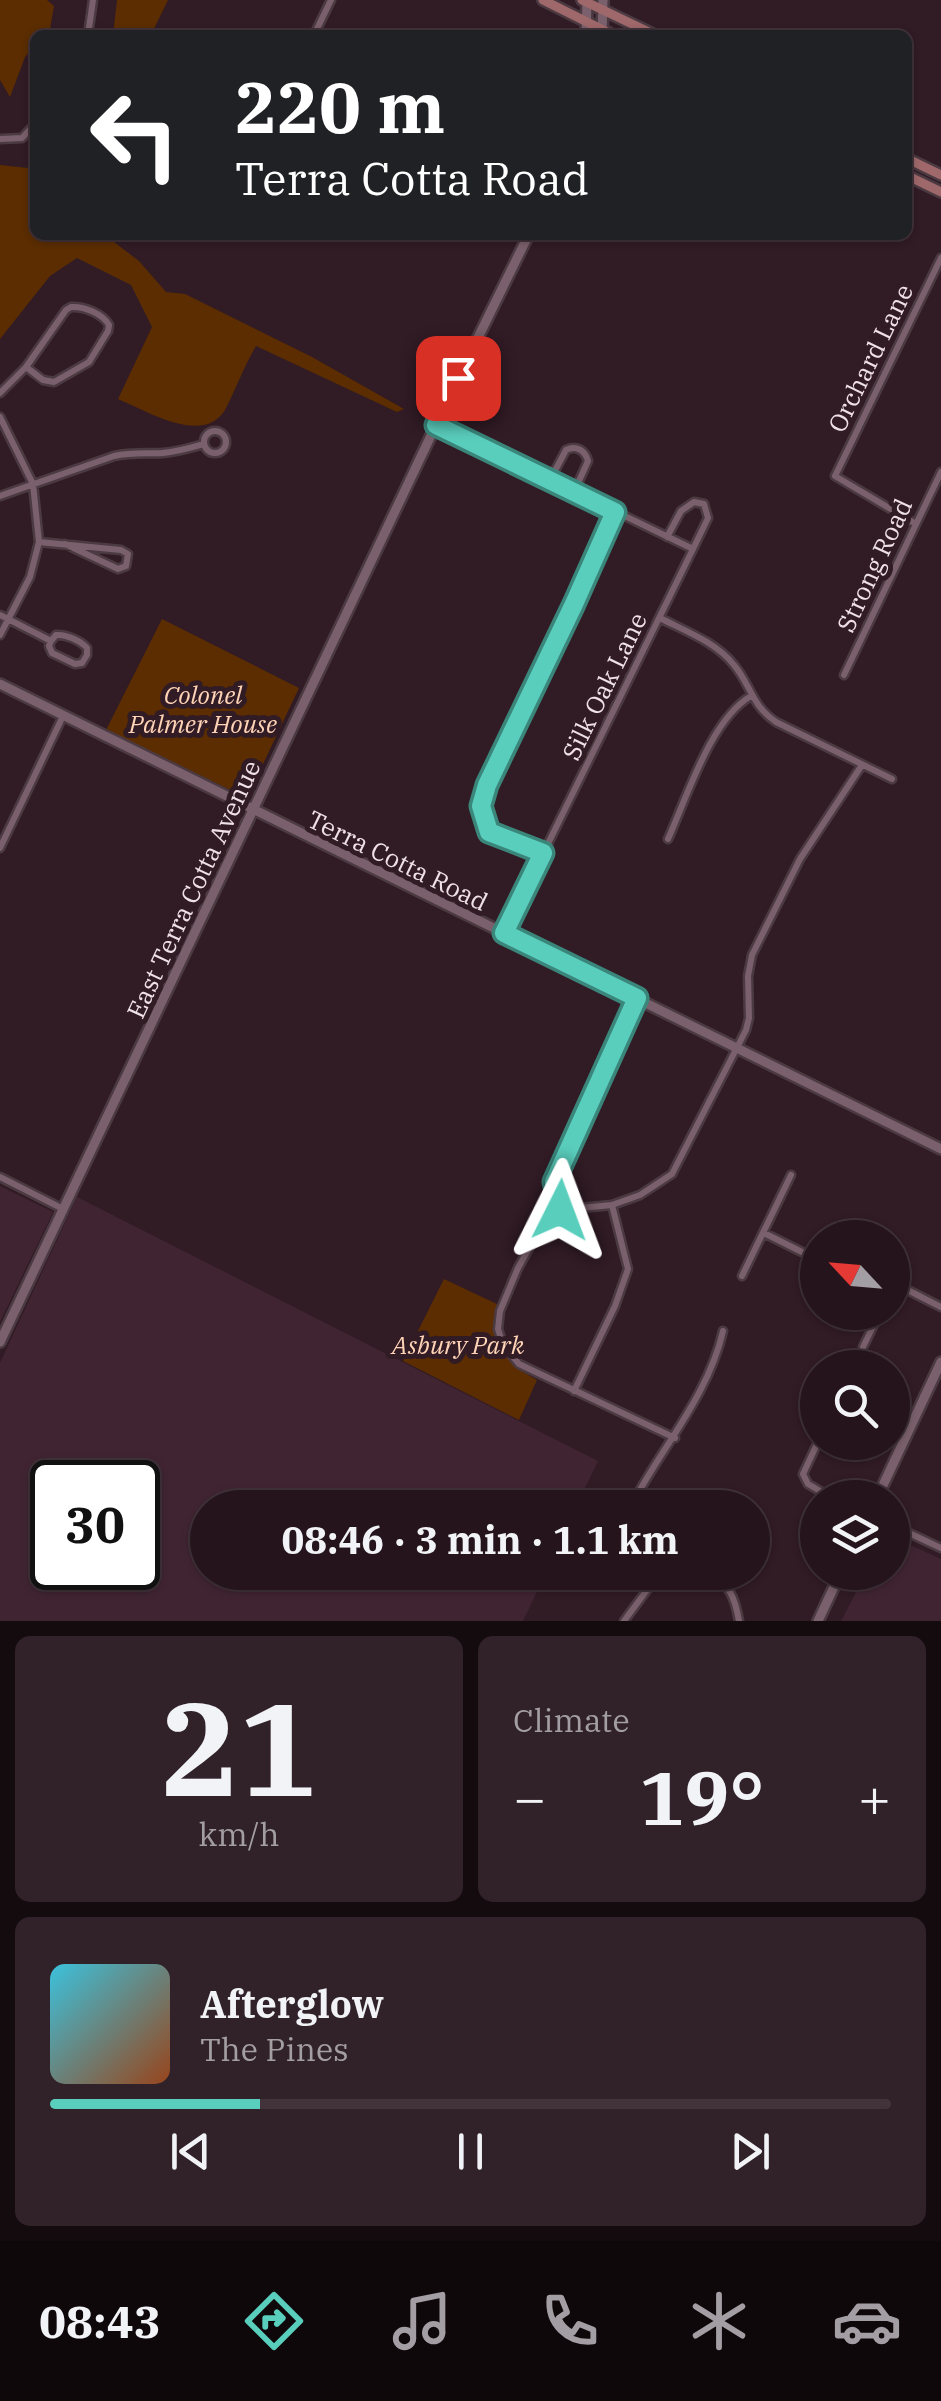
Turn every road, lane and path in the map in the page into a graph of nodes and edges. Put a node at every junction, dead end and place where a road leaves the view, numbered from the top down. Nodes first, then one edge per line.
1 (93, 0) edge
2 (331, 0) edge
3 (543, 0) edge
4 (586, 1) edge
5 (603, 6) edge
6 (586, 22) junction
7 (89, 30) edge
8 (316, 30) edge
9 (586, 30) edge
10 (599, 30) edge
11 (646, 30) edge
12 (30, 129) edge
13 (0, 139) edge
14 (912, 161) edge
15 (941, 175) edge
16 (912, 178) edge
17 (941, 192) edge
18 (526, 240) edge
19 (941, 258) edge
20 (26, 367) junction
21 (0, 393) edge
22 (0, 417) edge
23 (436, 425) junction
24 (204, 444) dead end
25 (941, 472) edge
26 (550, 480) junction
27 (34, 484) junction
28 (574, 492) junction
29 (0, 496) edge
30 (615, 512) junction
31 (916, 524) junction
32 (667, 537) junction
33 (39, 542) junction
34 (65, 544) junction
35 (694, 549) junction
36 (4, 617) edge
37 (660, 618) junction
38 (0, 635) edge
39 (51, 641) junction
40 (844, 675) dead end
41 (0, 684) edge
42 (750, 696) junction
43 (63, 716) junction
44 (862, 765) junction
45 (892, 779) dead end
46 (252, 811) junction
47 (668, 839) dead end
48 (0, 848) edge
49 (543, 853) junction
50 (504, 933) junction
51 (637, 998) junction
52 (738, 1046) junction
53 (941, 1149) edge
54 (792, 1175) dead end
55 (0, 1177) edge
56 (612, 1205) junction
57 (63, 1209) junction
58 (560, 1210) junction
59 (764, 1233) junction
60 (800, 1251) edge
61 (742, 1276) dead end
62 (910, 1292) edge
63 (941, 1307) edge
64 (871, 1330) edge
65 (723, 1331) dead end
66 (0, 1342) edge
67 (863, 1346) dead end
68 (941, 1362) edge
69 (574, 1392) junction
70 (674, 1438) junction
71 (885, 1480) edge
72 (639, 1490) edge
73 (910, 1533) edge
74 (941, 1548) edge
75 (648, 1590) edge
76 (730, 1590) edge
77 (833, 1590) edge
78 (624, 1621) edge
79 (740, 1621) edge
80 (818, 1621) edge

1 - 7 street
2 - 8 street
3 - 6 main road
4 - 5 main road
4 - 6 main road
5 - 11 main road
6 - 9 main road
6 - 10 main road
12 - 13 street
14 - 15 main road
16 - 17 main road
18 - 23 main road, East Terra Cotta Avenue
19 - 31 street, Orchard Lane
20 - 20 street
20 - 21 street
22 - 27 street
23 - 26 street
23 - 46 main road, East Terra Cotta Avenue
24 - 27 street
25 - 31 street, Strong Road
26 - 28 street
26 - 28 street
27 - 29 street
27 - 33 street
28 - 30 street
30 - 32 street
30 - 49 street
31 - 40 street, Strong Road
32 - 35 street
32 - 35 street, Silk Oak Lane
33 - 34 street
33 - 36 street
34 - 34 street
35 - 37 street, Silk Oak Lane
36 - 38 street
36 - 39 street
37 - 42 street
37 - 49 street, Silk Oak Lane
39 - 39 street
41 - 43 main road, Terra Cotta Road
42 - 44 street
42 - 47 street
43 - 46 main road, Terra Cotta Road
43 - 48 street
44 - 45 street
44 - 52 street
46 - 50 main road, Terra Cotta Road
46 - 57 main road, East Terra Cotta Avenue
49 - 50 street, Silk Oak Lane
50 - 51 main road, Terra Cotta Road
51 - 52 main road, Terra Cotta Road
51 - 58 street
52 - 53 main road, Terra Cotta Road
52 - 56 street
54 - 59 street
55 - 57 street
56 - 58 street
56 - 69 street
57 - 66 main road, East Terra Cotta Avenue
58 - 69 street
59 - 60 street
59 - 61 street
62 - 63 street
64 - 67 street
65 - 70 street
68 - 71 main road
69 - 70 street
70 - 72 street
73 - 74 street
75 - 78 street
76 - 79 street
77 - 80 main road

